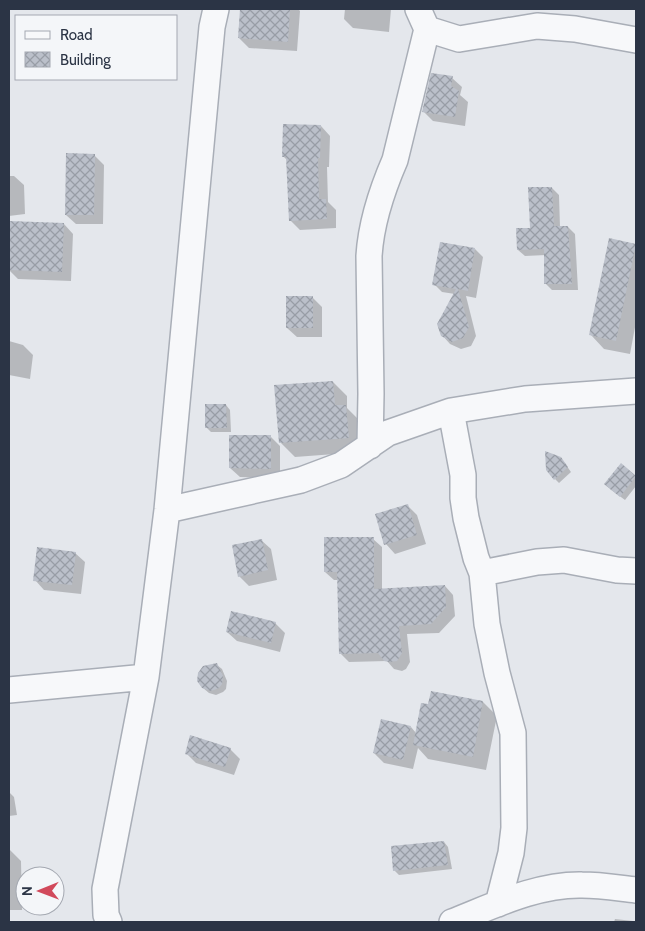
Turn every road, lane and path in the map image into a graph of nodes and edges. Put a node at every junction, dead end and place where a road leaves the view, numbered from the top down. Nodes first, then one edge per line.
1 (216, 9) edge
2 (423, 19) edge
3 (636, 40) edge
4 (636, 391) edge
5 (451, 411) junction
6 (370, 446) junction
7 (167, 510) junction
8 (636, 571) edge
9 (482, 573) junction
10 (146, 677) junction
11 (9, 690) edge
12 (636, 890) edge
13 (498, 904) junction
14 (110, 922) edge
15 (452, 922) edge

1 - 7 street
2 - 3 street
2 - 6 street
4 - 5 street
5 - 6 street
5 - 9 street
6 - 7 street
7 - 10 street
8 - 9 street
9 - 13 street
10 - 11 street
10 - 14 street
12 - 13 street
13 - 15 street

